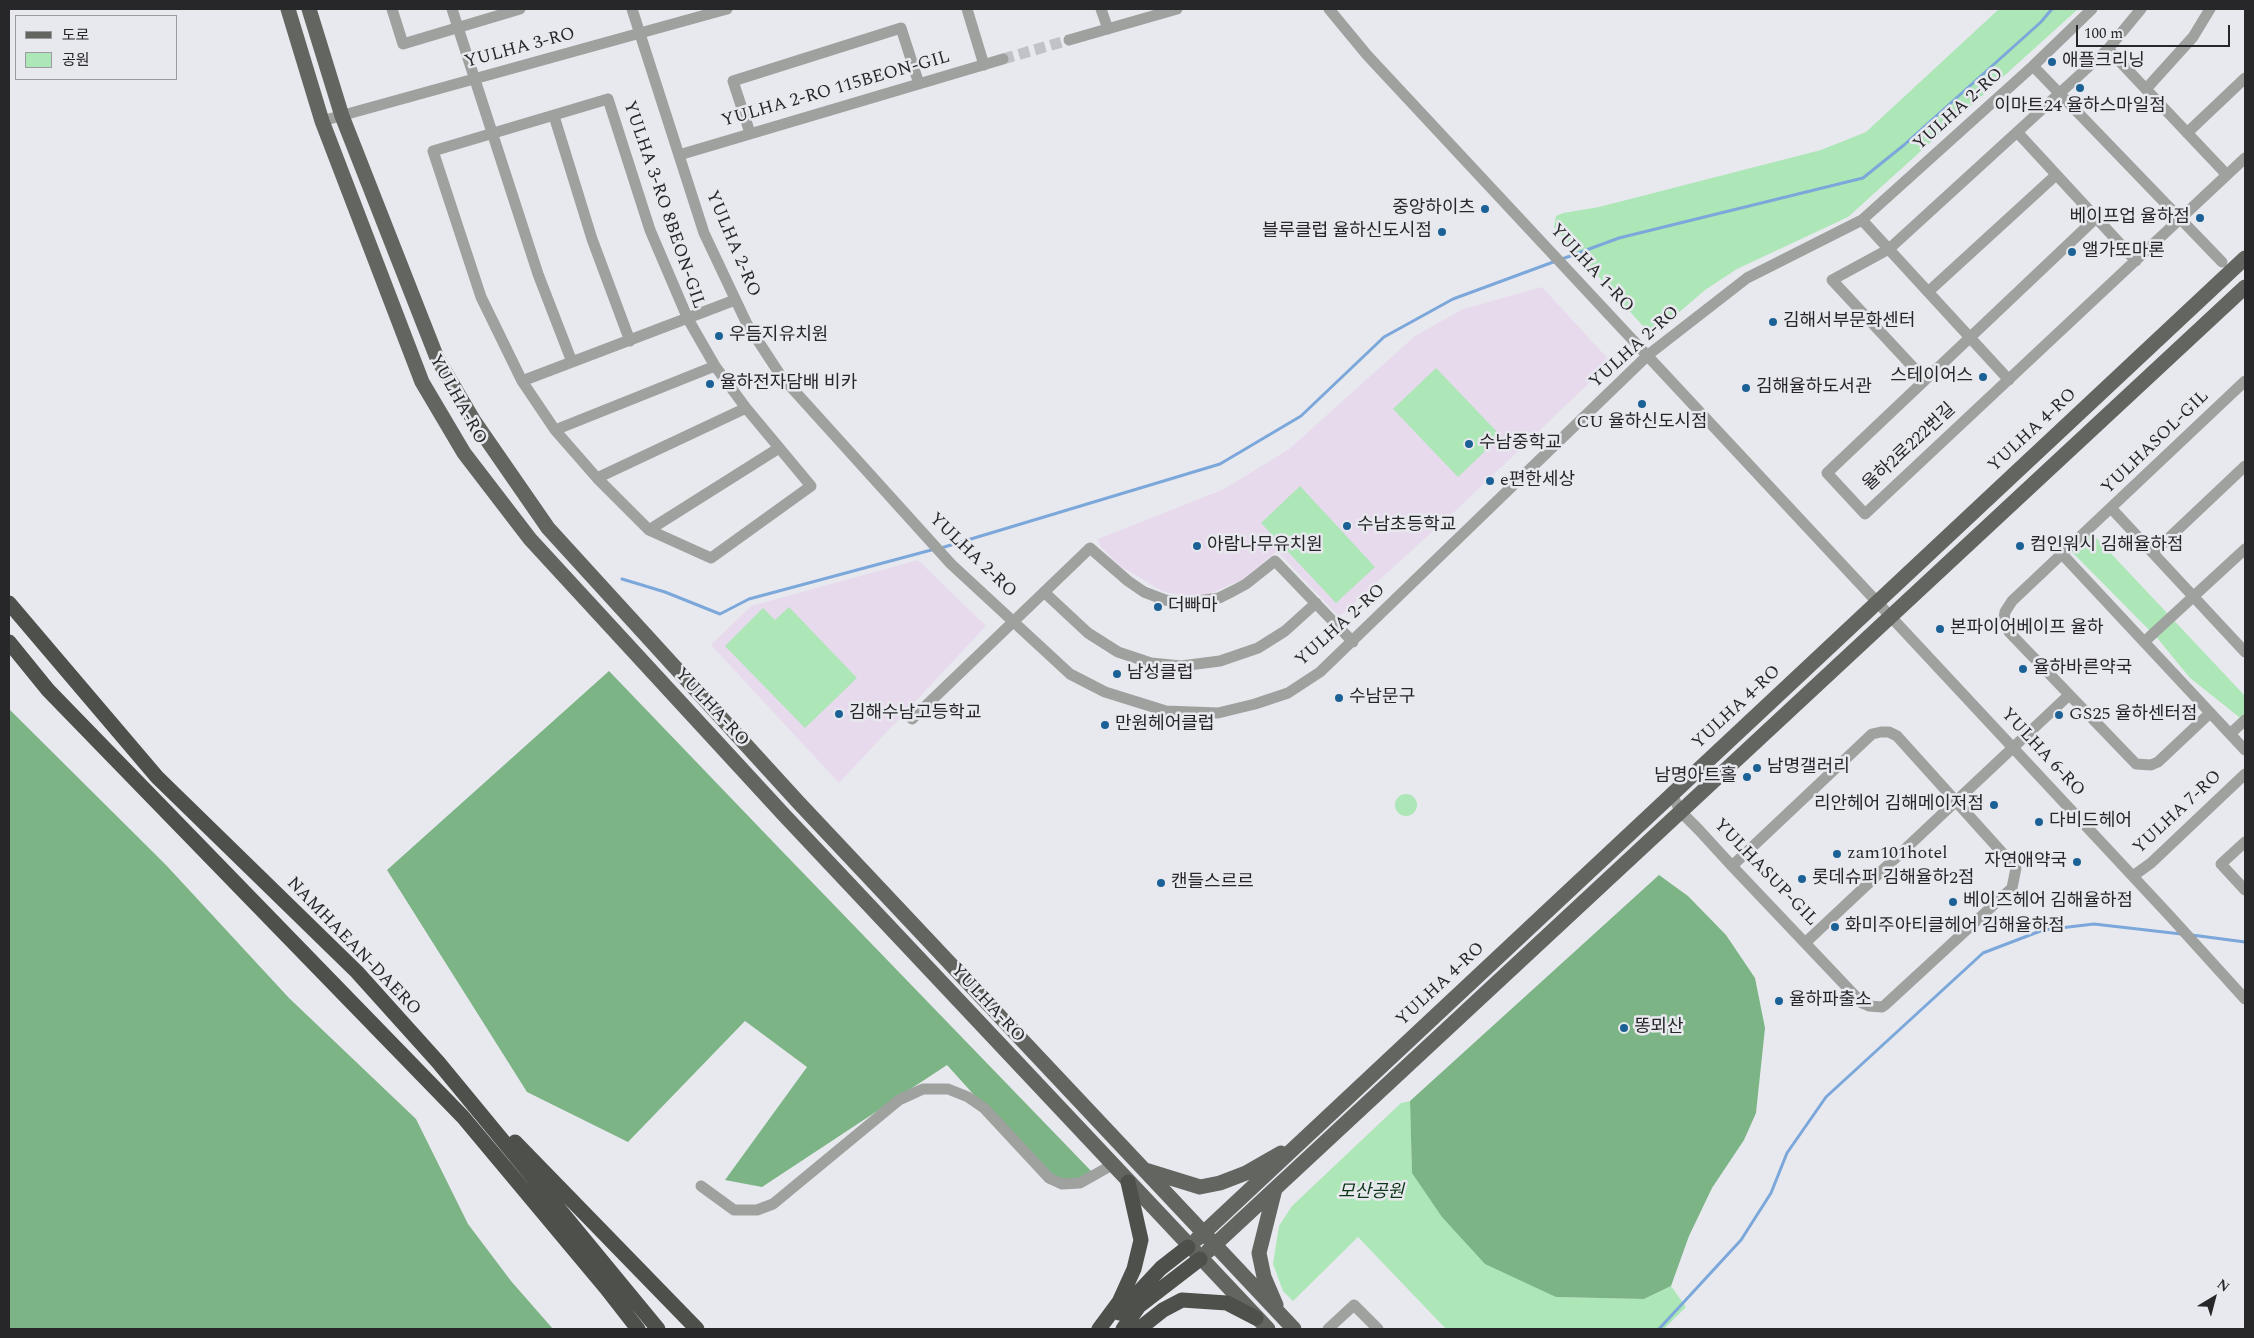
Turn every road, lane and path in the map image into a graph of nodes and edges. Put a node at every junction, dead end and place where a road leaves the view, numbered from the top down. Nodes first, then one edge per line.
1 (288, 9) edge
2 (309, 9) edge
3 (392, 9) edge
4 (452, 9) edge
5 (518, 9) edge
6 (632, 9) edge
7 (727, 9) edge
8 (967, 9) edge
9 (1101, 9) edge
10 (1177, 9) edge
11 (1329, 9) edge
12 (2092, 9) edge
13 (2141, 9) edge
14 (2210, 9) edge
15 (458, 27) junction
16 (1108, 29) junction
17 (640, 34) junction
18 (1069, 40) tunnel mouth
19 (2108, 49) junction
20 (1003, 59) tunnel mouth
21 (984, 65) junction
22 (2033, 66) junction
23 (2245, 78) edge
24 (474, 79) junction
25 (919, 84) junction
26 (2146, 89) junction
27 (2060, 94) junction
28 (342, 116) junction
29 (554, 116) junction
30 (322, 121) junction
31 (2017, 132) junction
32 (2187, 133) junction
33 (491, 134) junction
34 (750, 134) junction
35 (678, 154) junction
36 (2245, 158) edge
37 (2056, 175) junction
38 (2227, 175) junction
39 (2096, 218) junction
40 (2181, 219) junction
41 (1862, 220) junction
42 (1889, 249) junction
43 (2245, 258) edge
44 (2136, 261) junction
45 (2222, 262) dead end
46 (2245, 287) edge
47 (1928, 292) junction
48 (734, 300) junction
49 (688, 319) junction
50 (1970, 338) junction
51 (630, 341) junction
52 (1648, 356) junction
53 (572, 362) junction
54 (715, 366) junction
55 (1925, 380) junction
56 (2009, 380) junction
57 (522, 381) junction
58 (2245, 381) edge
59 (746, 408) junction
60 (555, 430) junction
61 (779, 448) junction
62 (2245, 466) edge
63 (597, 478) junction
64 (2110, 508) junction
65 (649, 530) junction
66 (2245, 549) edge
67 (2153, 553) junction
68 (2062, 554) junction
69 (1044, 592) junction
70 (2194, 596) junction
71 (1878, 602) junction
72 (9, 603) edge
73 (1316, 603) junction
74 (1891, 616) junction
75 (1014, 621) junction
76 (2245, 633) edge
77 (9, 642) edge
78 (1353, 642) junction
79 (2144, 642) junction
80 (2236, 642) junction
81 (2245, 652) edge
82 (2069, 695) junction
83 (2210, 713) junction
84 (912, 719) dead end
85 (2245, 720) edge
86 (2230, 734) junction
87 (2012, 747) junction
88 (2245, 750) edge
89 (2245, 774) edge
90 (1672, 795) junction
91 (1955, 801) junction
92 (1681, 812) junction
93 (2245, 842) edge
94 (1732, 866) junction
95 (2133, 876) junction
96 (2245, 890) edge
97 (1805, 943) junction
98 (2245, 999) edge
99 (438, 1062) junction
100 (1302, 1141) junction
101 (1112, 1165) junction
102 (1145, 1170) junction
103 (1128, 1182) junction
104 (701, 1186) dead end
105 (1276, 1189) junction
106 (1204, 1233) junction
107 (1215, 1245) junction
108 (1188, 1247) junction
109 (1200, 1259) junction
110 (1280, 1314) junction
111 (1256, 1318) junction
112 (638, 1329) edge
113 (658, 1329) edge
114 (697, 1329) edge
115 (1099, 1329) edge
116 (1109, 1329) edge
117 (1123, 1329) edge
118 (1139, 1329) edge
119 (1268, 1329) edge
120 (1294, 1329) edge
121 (1328, 1329) edge
122 (1378, 1329) edge

1 - 30 main road, YULHA-RO
2 - 28 main road, YULHA-RO
3 - 15 street
4 - 15 street
5 - 15 street
6 - 17 street, YULHA 2-RO
7 - 17 street, YULHA 3-RO
8 - 21 street
9 - 16 street
10 - 16 street
11 - 52 street, YULHA 1-RO
12 - 22 street, YULHA 2-RO
13 - 19 street
14 - 26 street
15 - 24 street
16 - 18 street
17 - 24 street, YULHA 3-RO
17 - 35 street, YULHA 2-RO
19 - 26 street
19 - 27 street
20 - 21 street, YULHA 2-RO 115BEON-GIL
21 - 25 street, YULHA 2-RO 115BEON-GIL
22 - 27 street
22 - 41 street, YULHA 2-RO
23 - 32 street
24 - 28 street, YULHA 3-RO
24 - 33 street
25 - 34 street, YULHA 2-RO 115BEON-GIL
25 - 34 street
26 - 32 street
27 - 31 street
27 - 40 street
28 - 30 street, YULHA 3-RO
28 - 102 main road, YULHA-RO
29 - 33 street, YULHA 3-RO 8BEON-GIL
29 - 49 street, YULHA 3-RO 8BEON-GIL
29 - 51 street
30 - 101 main road, YULHA-RO
31 - 37 street
31 - 42 street
32 - 38 street
33 - 53 street
33 - 57 street, YULHA 3-RO 8BEON-GIL
34 - 35 street, YULHA 2-RO 115BEON-GIL
35 - 48 street, YULHA 2-RO
36 - 38 street, 율하2로222번길
37 - 39 street
37 - 47 street
38 - 40 street, 율하2로222번길
39 - 44 street
39 - 50 street, 율하2로222번길
40 - 44 street, 율하2로222번길
40 - 45 street
41 - 42 street
41 - 52 street, YULHA 2-RO
42 - 47 street
42 - 55 street
43 - 71 main road, YULHA 4-RO
44 - 56 street, 율하2로222번길
46 - 74 main road, YULHA 4-RO
47 - 50 street
48 - 49 street
48 - 75 street, YULHA 2-RO
49 - 51 street, YULHA 3-RO 8BEON-GIL
49 - 54 street
50 - 55 street, 율하2로222번길
50 - 56 street
51 - 53 street, YULHA 3-RO 8BEON-GIL
52 - 71 street, YULHA 1-RO
52 - 78 street, YULHA 2-RO
53 - 57 street, YULHA 3-RO 8BEON-GIL
54 - 59 street
54 - 60 street
55 - 56 street, 율하2로222번길
57 - 60 street
58 - 64 street, YULHASOL-GIL
59 - 61 street
59 - 63 street
60 - 63 street
61 - 65 street
61 - 65 street
62 - 67 street
63 - 65 street
64 - 67 street, YULHASOL-GIL
64 - 68 street
66 - 70 street
67 - 70 street, YULHASOL-GIL
68 - 79 street
68 - 82 street
69 - 73 street
69 - 73 street
69 - 75 street
70 - 79 street
70 - 80 street, YULHASOL-GIL
71 - 74 street, YULHA 1-RO
71 - 90 main road, YULHA 4-RO
72 - 99 highway, NAMHAEAN-DAERO
73 - 78 street
74 - 87 street, YULHA 6-RO
74 - 92 main road, YULHA 4-RO
75 - 78 street, YULHA 2-RO
75 - 84 street
76 - 80 street
77 - 112 highway
79 - 83 street
80 - 81 street, YULHASOL-GIL
82 - 83 street
82 - 87 street, YULHASUP-GIL
83 - 86 street
85 - 86 street
86 - 88 street
87 - 91 street, YULHASUP-GIL
87 - 95 street, YULHA 6-RO
89 - 95 street, YULHA 7-RO
90 - 92 street, YULHASUP-GIL
90 - 100 main road, YULHA 4-RO
91 - 94 street
91 - 97 street, YULHASUP-GIL
91 - 97 street
92 - 94 street, YULHASUP-GIL
92 - 105 main road, YULHA 4-RO
93 - 96 street
94 - 97 street, YULHASUP-GIL
95 - 98 street, YULHA 6-RO
99 - 113 highway, NAMHAEAN-DAERO
99 - 114 highway
100 - 102 main road
100 - 106 main road, YULHA 4-RO
101 - 103 main road, YULHA-RO
101 - 104 street
102 - 106 main road, YULHA-RO
103 - 108 main road, YULHA-RO
103 - 115 highway
105 - 107 main road, YULHA 4-RO
105 - 110 main road
106 - 107 main road, YULHA-RO
106 - 108 main road, YULHA 4-RO
107 - 109 main road, YULHA 4-RO
107 - 110 main road
108 - 109 main road, YULHA-RO
108 - 116 highway
109 - 111 main road, YULHA-RO
109 - 117 highway
110 - 120 main road
111 - 118 highway
111 - 119 main road, YULHA-RO
121 - 122 street

